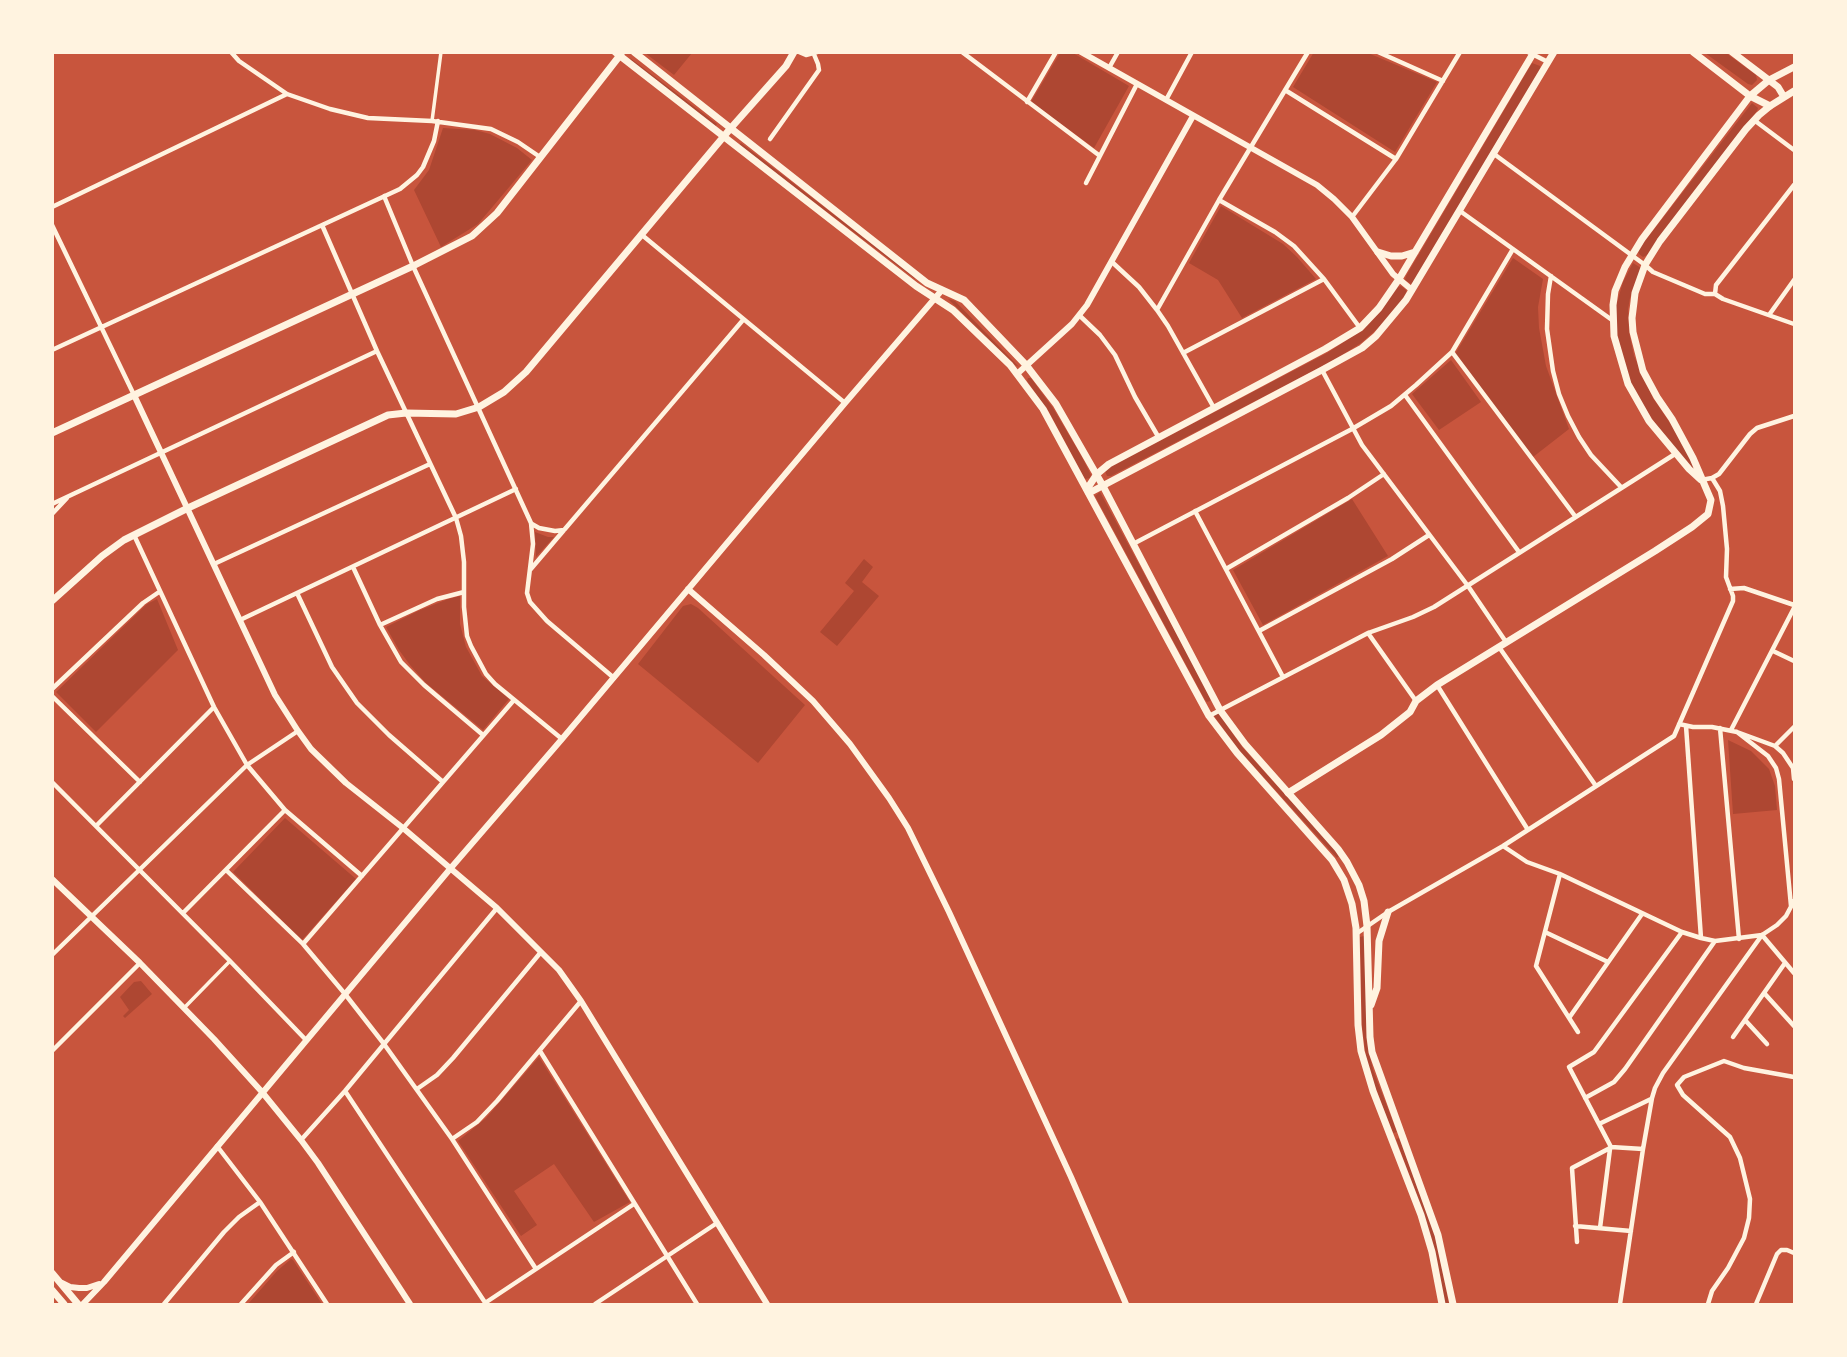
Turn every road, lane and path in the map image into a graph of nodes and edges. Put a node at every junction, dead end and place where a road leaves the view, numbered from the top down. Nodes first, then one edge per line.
1 (231, 52) edge
2 (441, 52) edge
3 (634, 52) edge
4 (796, 52) edge
5 (962, 52) edge
6 (1056, 52) edge
7 (1081, 52) edge
8 (1118, 52) edge
9 (1192, 52) edge
10 (1308, 52) edge
11 (1378, 52) edge
12 (1460, 52) edge
13 (1554, 52) edge
14 (1693, 52) edge
15 (1732, 52) edge
16 (815, 53) edge
17 (1532, 53) edge
18 (619, 54) edge
19 (1548, 63) junction
20 (1794, 67) edge
21 (1109, 68) junction
22 (1769, 80) junction
23 (1443, 81) junction
24 (1137, 84) junction
25 (1286, 90) junction
26 (1794, 91) edge
27 (287, 94) junction
28 (1751, 96) junction
29 (1784, 97) junction
30 (1166, 100) junction
31 (1027, 102) junction
32 (1770, 106) junction
33 (1193, 116) junction
34 (1754, 120) junction
35 (435, 121) junction
36 (730, 129) junction
37 (723, 138) junction
38 (770, 139) dead end
39 (1250, 148) junction
40 (1794, 150) edge
41 (1494, 154) junction
42 (1100, 156) junction
43 (540, 157) junction
44 (1395, 159) junction
45 (1086, 183) dead end
46 (1794, 185) edge
47 (384, 196) junction
48 (1219, 200) junction
49 (52, 207) edge
50 (1460, 211) junction
51 (1352, 217) junction
52 (52, 225) edge
53 (322, 225) junction
54 (641, 235) junction
55 (1513, 248) junction
56 (1378, 252) junction
57 (1415, 252) junction
58 (1632, 255) junction
59 (1112, 262) junction
60 (413, 265) junction
61 (1645, 265) junction
62 (1551, 276) junction
63 (1324, 279) junction
64 (1399, 279) junction
65 (1794, 280) edge
66 (942, 290) junction
67 (1412, 290) junction
68 (352, 294) junction
69 (1715, 294) junction
70 (935, 299) junction
71 (1157, 310) junction
72 (1079, 315) junction
73 (1769, 315) junction
74 (743, 320) junction
75 (1612, 320) junction
76 (1794, 324) edge
77 (103, 327) junction
78 (1360, 328) junction
79 (52, 350) edge
80 (377, 351) junction
81 (1452, 352) junction
82 (1183, 353) junction
83 (1026, 365) junction
84 (1322, 370) junction
85 (1017, 374) junction
86 (1405, 394) junction
87 (134, 395) junction
88 (845, 403) junction
89 (479, 407) junction
90 (1214, 408) junction
91 (406, 413) junction
92 (1794, 416) edge
93 (1352, 429) junction
94 (52, 433) edge
95 (1159, 438) junction
96 (161, 453) junction
97 (1676, 453) junction
98 (430, 464) junction
99 (1097, 474) junction
100 (1384, 474) junction
101 (1712, 478) junction
102 (1702, 480) junction
103 (1103, 486) junction
104 (1620, 487) junction
105 (516, 489) junction
106 (1088, 491) junction
107 (70, 495) junction
108 (52, 504) edge
109 (188, 508) junction
110 (1195, 511) junction
111 (52, 513) edge
112 (1575, 516) junction
113 (456, 518) junction
114 (531, 523) junction
115 (564, 530) junction
116 (134, 535) junction
117 (1429, 535) junction
118 (1133, 544) junction
119 (1519, 552) junction
120 (214, 564) junction
121 (353, 567) junction
122 (1226, 569) junction
123 (530, 570) junction
124 (1468, 586) junction
125 (688, 589) junction
126 (1730, 589) junction
127 (159, 592) junction
128 (464, 592) junction
129 (297, 593) junction
130 (52, 601) edge
131 (1794, 607) edge
132 (240, 620) junction
133 (380, 625) junction
134 (1259, 631) junction
135 (1368, 633) junction
136 (1503, 645) junction
137 (1773, 651) junction
138 (1794, 661) edge
139 (1283, 677) junction
140 (614, 678) junction
141 (1437, 685) junction
142 (52, 689) edge
143 (52, 696) edge
144 (514, 700) junction
145 (1416, 701) junction
146 (214, 707) junction
147 (1220, 710) junction
148 (1209, 716) junction
149 (1679, 724) junction
150 (1686, 726) junction
151 (1794, 727) edge
152 (1720, 728) junction
153 (1731, 730) junction
154 (298, 732) junction
155 (1737, 732) junction
156 (483, 735) junction
157 (562, 739) junction
158 (1775, 746) junction
159 (247, 765) junction
160 (1794, 767) edge
161 (1794, 779) edge
162 (52, 782) edge
163 (140, 782) junction
164 (443, 782) junction
165 (1596, 786) junction
166 (1288, 793) junction
167 (285, 810) junction
168 (96, 826) junction
169 (403, 828) junction
170 (1528, 830) junction
171 (1503, 846) junction
172 (450, 869) junction
173 (226, 870) junction
174 (139, 871) junction
175 (1559, 874) junction
176 (362, 876) junction
177 (52, 879) edge
178 (1793, 904) edge
179 (497, 908) junction
180 (1388, 912) junction
181 (183, 913) junction
182 (1642, 914) junction
183 (92, 917) junction
184 (1367, 926) junction
185 (1545, 932) junction
186 (1682, 933) junction
187 (1356, 934) junction
188 (1762, 935) junction
189 (1700, 938) junction
190 (1739, 939) junction
191 (1715, 941) junction
192 (303, 944) junction
193 (542, 951) junction
194 (52, 956) edge
195 (230, 961) junction
196 (1608, 962) junction
197 (140, 963) junction
198 (1786, 963) junction
199 (1794, 973) edge
200 (345, 994) junction
201 (1765, 994) junction
202 (581, 1001) junction
203 (184, 1008) junction
204 (1369, 1009) junction
205 (1569, 1018) junction
206 (1745, 1020) junction
207 (1794, 1026) edge
208 (1578, 1032) dead end
209 (1733, 1037) dead end
210 (306, 1040) junction
211 (384, 1044) junction
212 (1767, 1044) dead end
213 (52, 1051) edge
214 (540, 1051) junction
215 (1794, 1077) edge
216 (417, 1089) junction
217 (345, 1091) junction
218 (262, 1092) junction
219 (1585, 1098) junction
220 (1652, 1098) junction
221 (1599, 1125) junction
222 (1401, 1133) junction
223 (1391, 1137) junction
224 (452, 1139) junction
225 (302, 1140) junction
226 (217, 1146) junction
227 (1610, 1147) junction
228 (1643, 1149) junction
229 (260, 1202) junction
230 (634, 1204) junction
231 (717, 1223) junction
232 (1575, 1226) junction
233 (1600, 1228) junction
234 (1631, 1231) junction
235 (1577, 1242) dead end
236 (293, 1252) junction
237 (1794, 1253) edge
238 (667, 1256) junction
239 (536, 1269) junction
240 (52, 1273) edge
241 (60, 1282) junction
242 (104, 1282) junction
243 (52, 1290) edge
244 (64, 1304) edge
245 (80, 1304) edge
246 (164, 1304) edge
247 (241, 1304) edge
248 (327, 1304) edge
249 (410, 1304) edge
250 (485, 1304) edge
251 (595, 1304) edge
252 (697, 1304) edge
253 (767, 1304) edge
254 (1126, 1304) edge
255 (1442, 1304) edge
256 (1452, 1304) edge
257 (1620, 1304) edge
258 (1708, 1304) edge
259 (1756, 1304) edge

1 - 27 street
2 - 35 street
3 - 36 main road
4 - 16 street
4 - 36 main road
5 - 31 street
6 - 31 street
7 - 21 street
8 - 21 street
9 - 30 street
10 - 25 street
11 - 23 street
12 - 23 street
13 - 19 main road
14 - 28 main road
15 - 22 main road
16 - 38 street
17 - 19 street
17 - 57 main road
18 - 37 main road
18 - 43 main road
19 - 41 main road
20 - 22 main road
21 - 24 street
22 - 28 main road
22 - 29 main road
23 - 44 street
24 - 30 street
24 - 42 street
25 - 39 street
25 - 44 street
26 - 29 main road
27 - 35 street
27 - 49 street
28 - 32 main road
28 - 58 main road
29 - 32 main road
30 - 33 street
31 - 42 street
32 - 34 main road
33 - 39 street
33 - 59 street
34 - 40 street
34 - 61 main road
35 - 43 street
35 - 47 street
36 - 37 main road
36 - 66 main road
37 - 54 main road
37 - 70 main road
39 - 48 street
39 - 51 street
41 - 50 main road
41 - 58 street
42 - 45 street
43 - 60 main road
44 - 51 street
46 - 69 street
47 - 53 street
47 - 60 street
48 - 63 street
48 - 71 street
50 - 55 street
50 - 67 main road
51 - 56 street
52 - 77 street
53 - 68 street
53 - 77 street
54 - 74 street
54 - 89 main road
55 - 62 street
55 - 81 street
56 - 57 main road
56 - 64 street
57 - 64 main road
58 - 61 street
58 - 75 main road
59 - 71 street
59 - 72 street
60 - 68 main road
60 - 89 street
61 - 69 street
61 - 102 main road
62 - 75 street
62 - 104 street
63 - 78 street
63 - 82 street
64 - 67 street
64 - 78 main road
65 - 73 street
66 - 70 street
66 - 83 main road
67 - 84 main road
68 - 80 street
68 - 87 main road
69 - 73 street
70 - 85 main road
70 - 88 street
71 - 82 street
72 - 83 street
72 - 95 street
73 - 76 street
74 - 88 street
74 - 115 street
75 - 97 main road
77 - 79 street
77 - 87 street
78 - 90 main road
80 - 91 street
80 - 96 street
81 - 86 street
81 - 112 street
82 - 90 street
83 - 85 street
83 - 99 main road
84 - 93 street
84 - 103 main road
85 - 106 main road
86 - 93 street
86 - 119 street
87 - 94 main road
87 - 96 street
88 - 125 street
89 - 91 main road
89 - 105 street
90 - 95 main road
91 - 98 street
91 - 109 main road
92 - 101 street
93 - 100 street
93 - 110 street
95 - 99 main road
96 - 107 street
96 - 109 street
97 - 102 main road
97 - 104 street
98 - 113 street
98 - 120 street
99 - 103 main road
99 - 106 main road
100 - 117 street
100 - 122 street
101 - 102 street
101 - 126 street
102 - 136 main road
103 - 106 main road
103 - 118 main road
104 - 112 street
105 - 113 street
105 - 114 street
106 - 148 main road
107 - 108 street
107 - 111 street
109 - 116 main road
109 - 120 street
110 - 118 street
110 - 122 street
112 - 119 street
113 - 121 street
113 - 128 street
114 - 115 street
114 - 123 street
115 - 123 street
116 - 127 street
116 - 130 main road
117 - 124 street
117 - 134 street
118 - 147 main road
119 - 124 street
120 - 132 street
121 - 129 street
121 - 133 street
122 - 134 street
123 - 140 street
124 - 135 street
124 - 136 street
125 - 140 street
125 - 254 street
126 - 131 street
126 - 149 street
127 - 142 street
127 - 146 street
128 - 133 street
128 - 144 street
129 - 132 street
129 - 164 street
131 - 137 street
132 - 154 street
133 - 156 street
134 - 139 street
135 - 139 street
135 - 145 street
136 - 141 main road
136 - 165 street
137 - 138 street
137 - 153 street
139 - 147 street
140 - 157 street
141 - 145 main road
141 - 170 street
143 - 163 street
144 - 156 street
144 - 157 street
145 - 166 main road
146 - 159 street
146 - 163 street
147 - 148 street
147 - 166 main road
148 - 187 main road
149 - 150 street
149 - 165 street
150 - 152 street
150 - 189 street
151 - 158 street
152 - 153 street
152 - 190 street
153 - 155 street
154 - 159 street
154 - 169 street
155 - 158 street
155 - 178 street
156 - 164 street
157 - 172 street
158 - 160 street
159 - 167 street
159 - 174 street
160 - 161 street
162 - 168 street
163 - 168 street
164 - 169 street
165 - 170 street
166 - 184 main road
167 - 173 street
167 - 176 street
168 - 174 street
169 - 172 street
169 - 176 street
170 - 171 street
171 - 175 street
171 - 180 street
172 - 179 street
172 - 200 street
173 - 181 street
173 - 192 street
174 - 181 street
174 - 183 street
175 - 182 street
175 - 185 street
176 - 192 street
177 - 183 street
178 - 188 street
179 - 193 street
179 - 211 street
180 - 184 street
180 - 204 main road
181 - 195 street
182 - 186 street
182 - 196 street
183 - 194 street
183 - 197 street
184 - 187 street
184 - 204 main road
185 - 196 street
185 - 205 street
186 - 189 street
186 - 219 street
187 - 223 main road
188 - 190 street
188 - 198 street
188 - 220 street
189 - 191 street
190 - 191 street
191 - 219 street
192 - 200 street
193 - 202 street
193 - 216 street
195 - 203 street
195 - 210 street
196 - 205 street
197 - 203 street
197 - 213 street
198 - 199 street
198 - 201 street
200 - 210 street
200 - 211 street
201 - 206 street
201 - 207 street
202 - 214 street
202 - 231 street
203 - 218 street
204 - 222 main road
205 - 208 street
206 - 209 street
206 - 212 street
210 - 218 street
211 - 216 street
211 - 217 street
214 - 224 street
214 - 230 street
215 - 258 street
216 - 224 street
217 - 225 street
217 - 250 street
218 - 225 street
218 - 226 street
219 - 221 street
220 - 221 street
220 - 228 street
221 - 227 street
222 - 223 main road
222 - 256 main road
223 - 255 main road
224 - 239 street
225 - 249 street
226 - 229 street
226 - 242 street
227 - 228 street
227 - 232 street
227 - 233 street
228 - 234 street
229 - 236 street
229 - 246 street
230 - 238 street
230 - 239 street
231 - 238 street
231 - 253 street
232 - 233 street
232 - 235 street
233 - 234 street
234 - 257 street
236 - 247 street
236 - 248 street
237 - 259 street
238 - 251 street
238 - 252 street
239 - 250 street
240 - 241 main road
241 - 242 street
241 - 245 main road
242 - 245 street
243 - 244 main road

